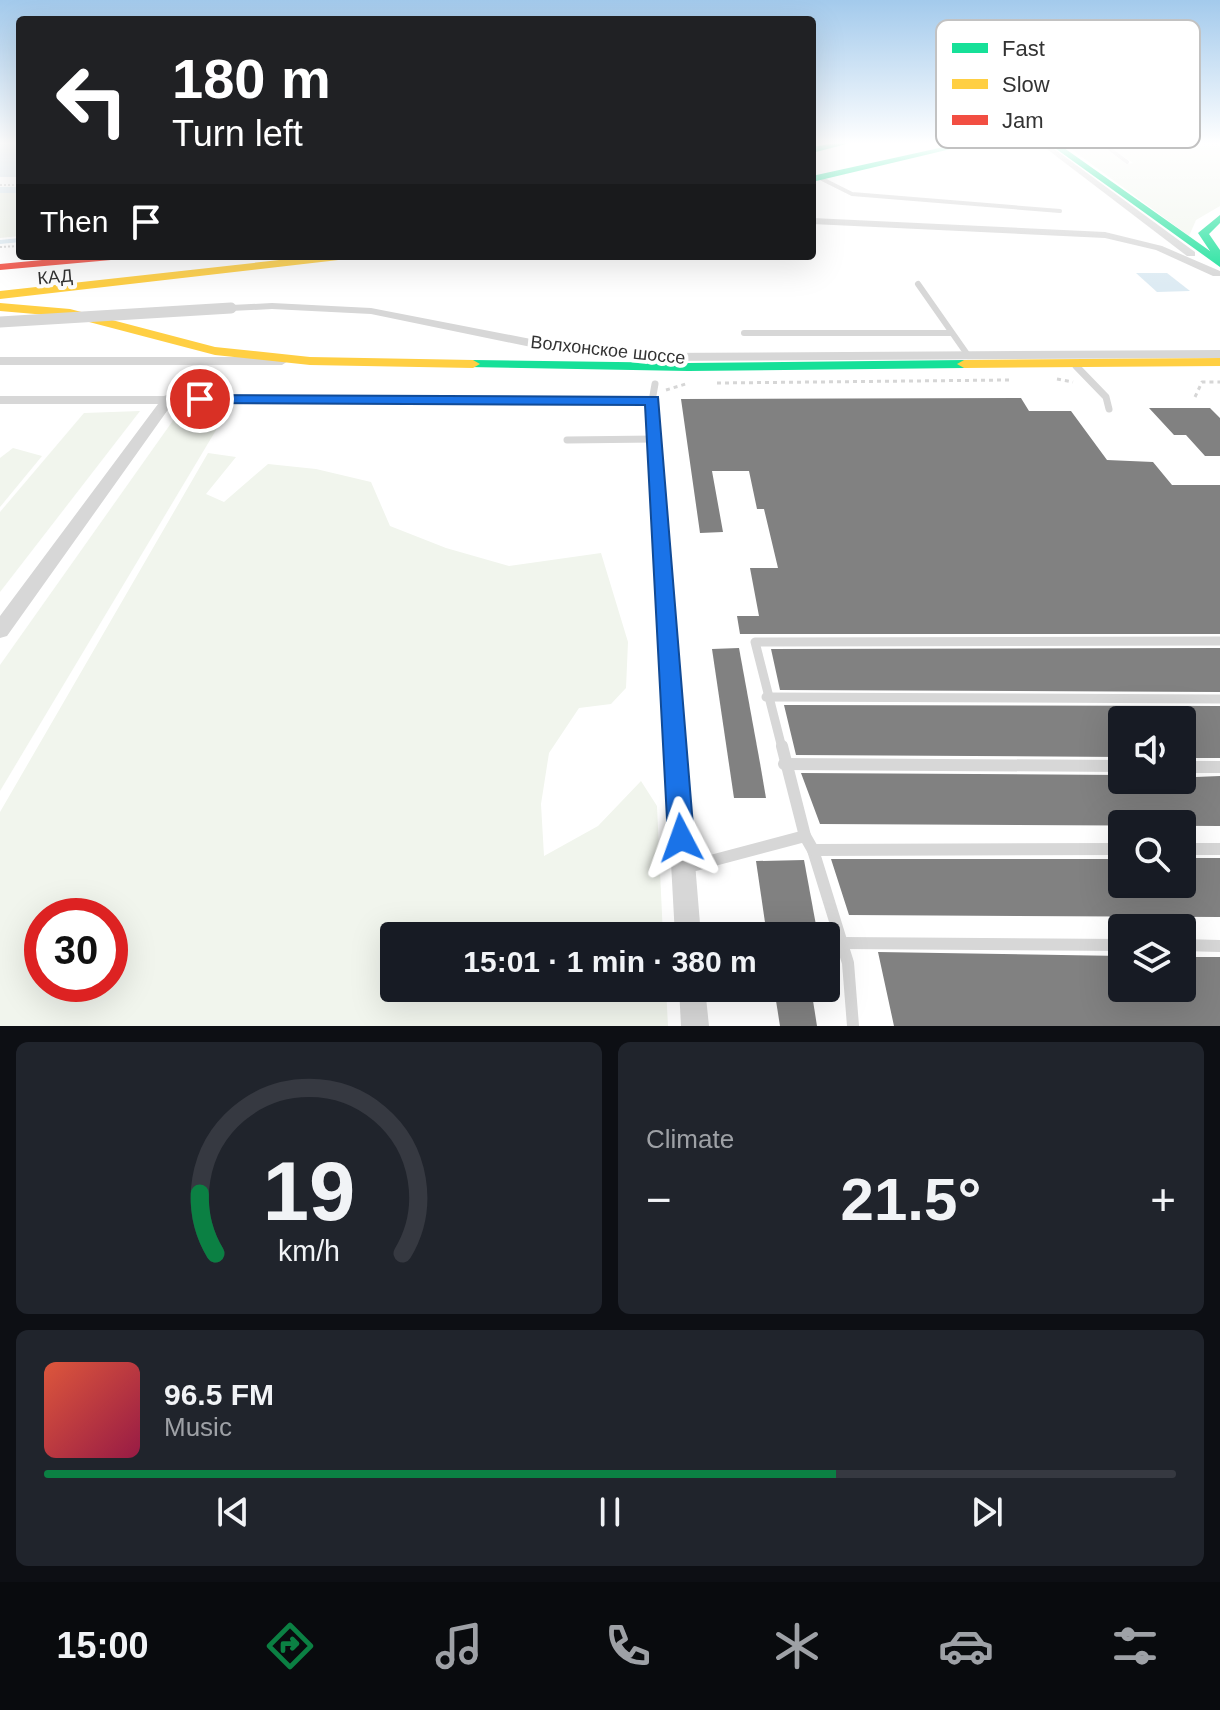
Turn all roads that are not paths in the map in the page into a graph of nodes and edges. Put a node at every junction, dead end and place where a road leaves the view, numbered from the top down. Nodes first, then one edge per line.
1 (846, 191) edge
2 (1113, 191) edge
3 (1060, 211) dead end
4 (1220, 218) edge
5 (816, 221) edge
6 (44, 260) edge
7 (73, 260) edge
8 (216, 260) edge
9 (311, 260) edge
10 (0, 266) edge
11 (1219, 268) edge
12 (0, 283) edge
13 (918, 284) dead end
14 (0, 295) edge
15 (0, 307) edge
16 (0, 322) edge
17 (744, 333) dead end
18 (951, 333) junction
19 (1220, 352) edge
20 (967, 354) junction
21 (0, 361) edge
22 (310, 361) junction
23 (1220, 362) edge
24 (1073, 363) junction
25 (170, 398) junction
26 (0, 400) edge
27 (1109, 409) dead end
28 (655, 439) junction
29 (567, 440) dead end
30 (0, 630) edge
31 (1220, 641) edge
32 (766, 697) junction
33 (1220, 699) edge
34 (784, 764) junction
35 (1108, 766) edge
36 (1196, 767) edge
37 (1220, 767) edge
38 (805, 836) junction
39 (1108, 849) edge
40 (1196, 849) edge
41 (1220, 849) edge
42 (813, 850) junction
43 (683, 868) junction
44 (687, 922) edge
45 (841, 943) junction
46 (1108, 945) edge
47 (1196, 945) edge
48 (1220, 946) edge
49 (693, 1002) edge
50 (695, 1026) edge
51 (853, 1026) edge

1 - 3 lane
2 - 11 main road
4 - 11 main road
5 - 11 street
6 - 10 main road
7 - 10 main road, КАД
8 - 12 main road, КАД
9 - 14 main road
13 - 18 lane
15 - 22 main road
16 - 20 street, Волхонское шоссе, bridge
17 - 18 lane
18 - 20 lane
19 - 20 street, Волхонское шоссе
21 - 22 street, Волхонское шоссе
22 - 24 main road, Волхонское шоссе
23 - 24 main road, Волхонское шоссе
24 - 27 lane
25 - 26 street
25 - 28 street
25 - 30 street
28 - 29 lane
28 - 43 street
31 - 32 lane
32 - 33 lane
32 - 34 lane
34 - 35 lane
34 - 38 lane
36 - 37 lane
38 - 42 lane
38 - 43 lane
39 - 42 lane
40 - 41 lane
42 - 45 lane
43 - 44 street
45 - 46 lane
45 - 51 lane
47 - 48 lane
49 - 50 street

